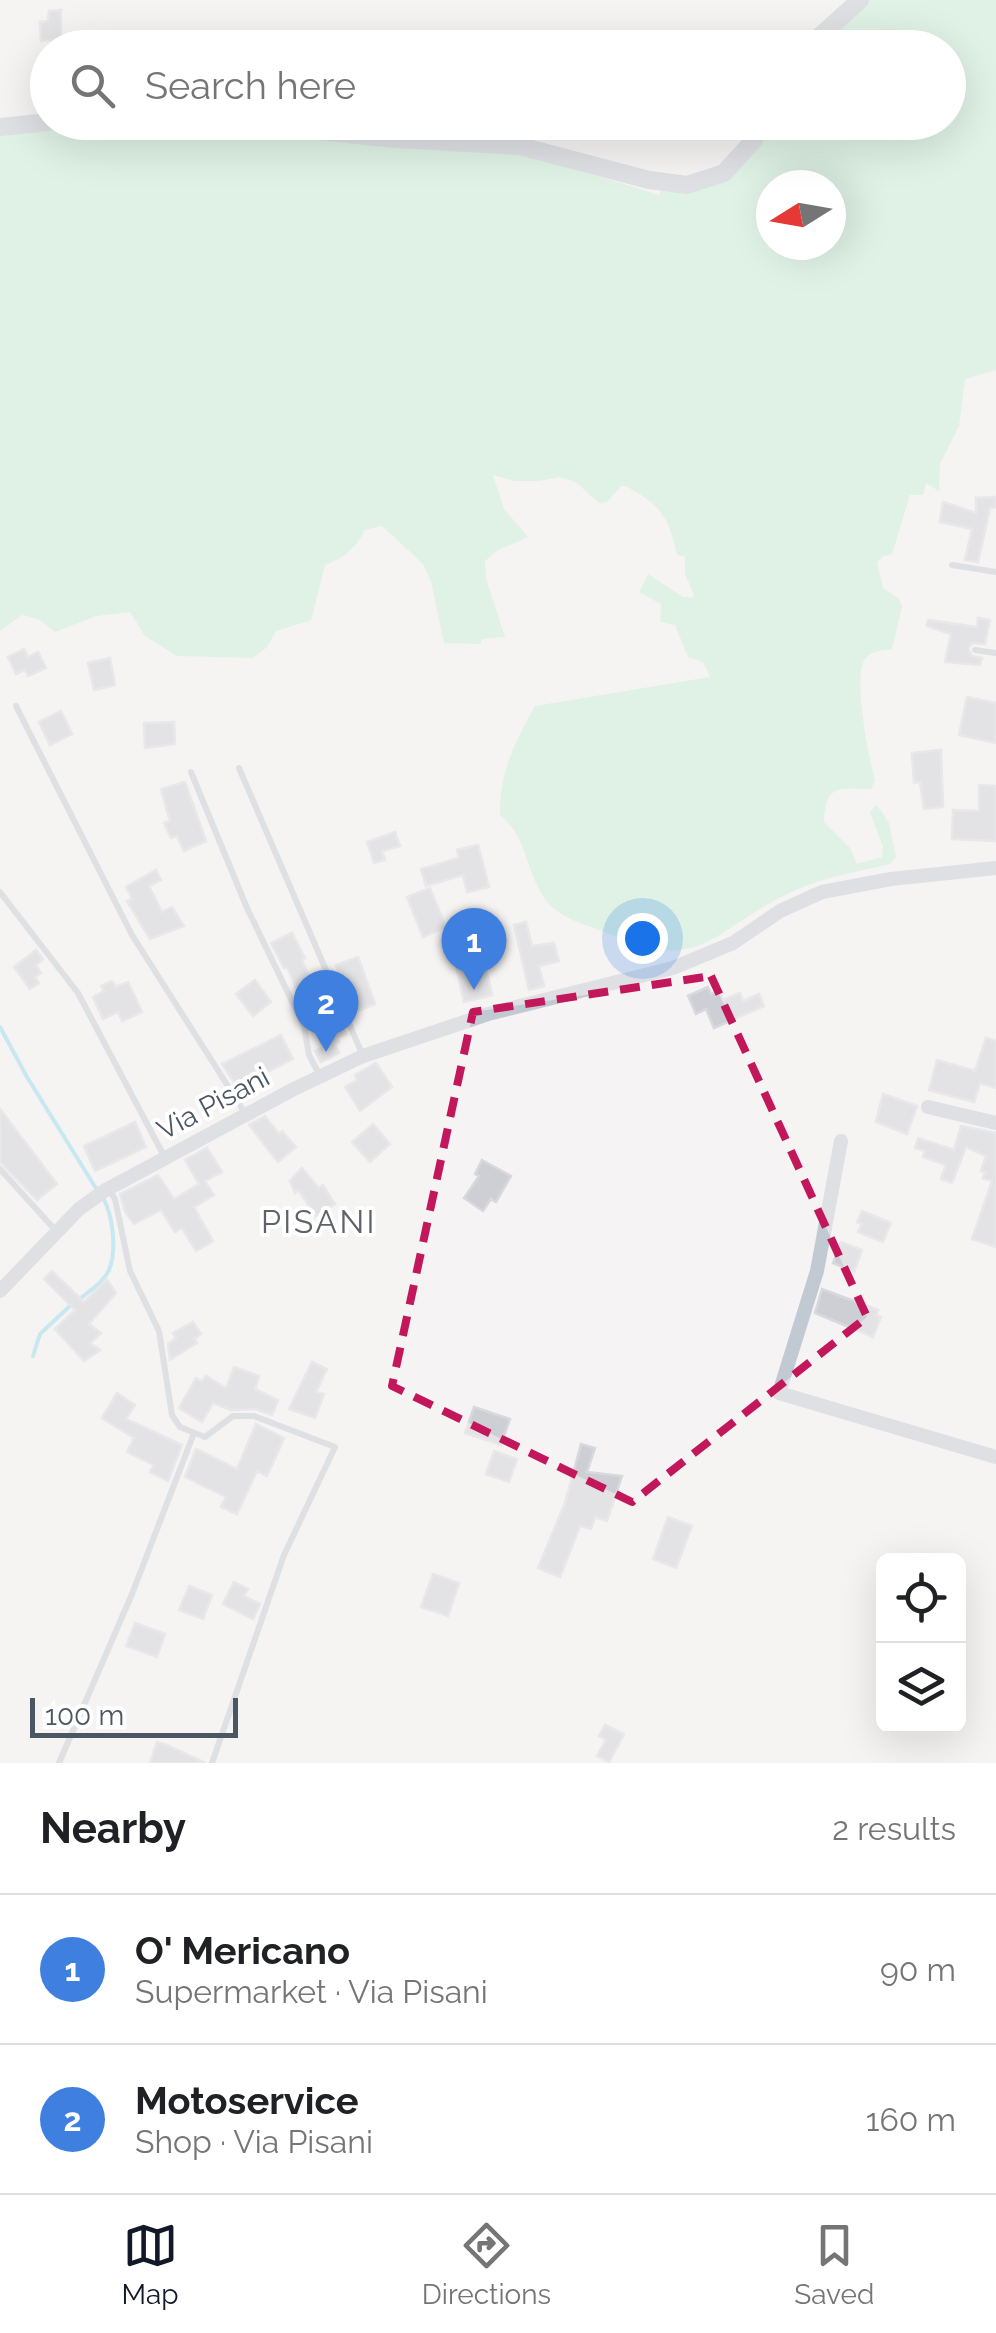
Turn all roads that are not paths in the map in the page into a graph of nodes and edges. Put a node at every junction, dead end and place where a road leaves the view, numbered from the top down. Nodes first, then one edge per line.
1 (860, 0) edge
2 (827, 30) edge
3 (30, 124) edge
4 (0, 127) edge
5 (396, 140) edge
6 (754, 140) edge
7 (952, 565) dead end
8 (996, 572) edge
9 (975, 650) dead end
10 (996, 653) edge
11 (16, 706) dead end
12 (239, 768) dead end
13 (191, 772) dead end
14 (995, 872) edge
15 (0, 892) edge
16 (364, 1056) junction
17 (320, 1076) junction
18 (928, 1107) dead end
19 (246, 1114) junction
20 (996, 1123) edge
21 (842, 1141) dead end
22 (165, 1157) junction
23 (0, 1169) edge
24 (106, 1190) junction
25 (58, 1233) junction
26 (0, 1291) edge
27 (194, 1433) junction
28 (996, 1458) edge
29 (58, 1763) edge
30 (212, 1763) edge

1 - 2 street
3 - 4 street
5 - 6 street
7 - 8 lane
9 - 10 lane
11 - 19 lane
12 - 16 lane
13 - 17 lane
14 - 16 street, Via Pisani
15 - 22 lane
16 - 17 street, Via Pisani
17 - 19 street, Via Pisani
18 - 20 street
19 - 22 street, Via Pisani
21 - 28 street
22 - 24 street, Via Pisani
23 - 25 lane
24 - 25 street, Via Pisani
24 - 27 lane
25 - 26 street, Via Pisani
27 - 29 lane
27 - 30 lane

